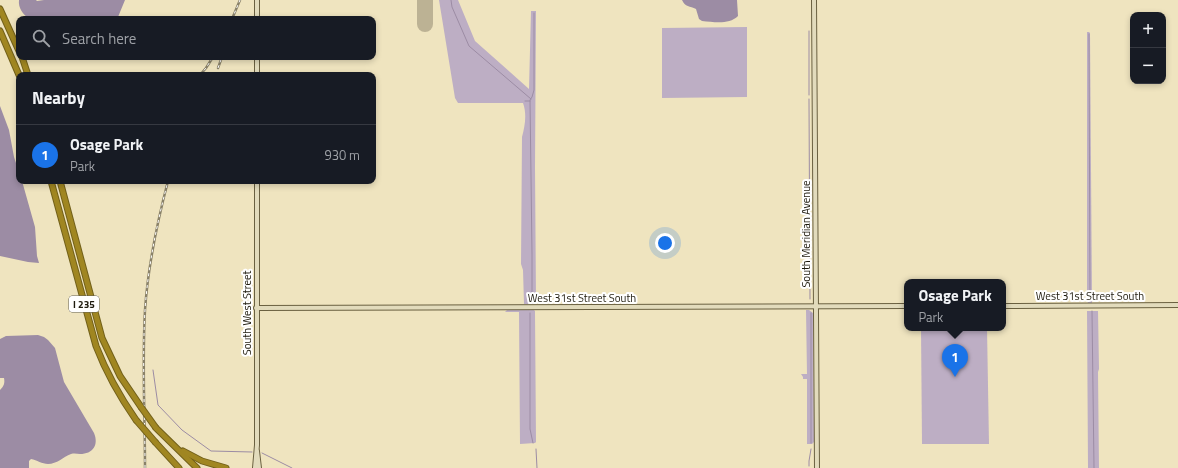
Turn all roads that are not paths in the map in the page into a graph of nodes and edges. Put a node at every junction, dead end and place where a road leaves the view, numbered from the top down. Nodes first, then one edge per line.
1 (256, 0) edge
2 (814, 0) edge
3 (0, 9) edge
4 (256, 16) edge
5 (0, 30) edge
6 (16, 44) edge
7 (23, 60) edge
8 (257, 60) edge
9 (18, 72) edge
10 (27, 72) edge
11 (257, 72) edge
12 (52, 184) edge
13 (61, 184) edge
14 (257, 184) edge
15 (1178, 305) edge
16 (904, 306) edge
17 (1006, 306) edge
18 (816, 307) junction
19 (256, 308) junction
20 (174, 445) junction
21 (256, 445) junction
22 (166, 454) junction
23 (179, 468) edge
24 (184, 468) edge
25 (197, 468) edge
26 (226, 468) edge
27 (255, 468) edge
28 (259, 468) edge
29 (817, 468) edge

1 - 4 street
2 - 18 street, South Meridian Avenue
3 - 6 highway
5 - 9 highway
7 - 10 highway
8 - 11 street
12 - 22 highway, I 235, bridge
13 - 20 highway, I 235, bridge
14 - 19 street, South West Street
15 - 17 street, West 31st Street South
16 - 18 street, West 31st Street South
18 - 19 street, West 31st Street South
18 - 29 street, South Meridian Avenue
19 - 21 street, South West Street
20 - 25 highway, I 235
20 - 26 highway
21 - 27 street, South West Street
21 - 28 street, South West Street
22 - 23 highway
22 - 24 highway, I 235

